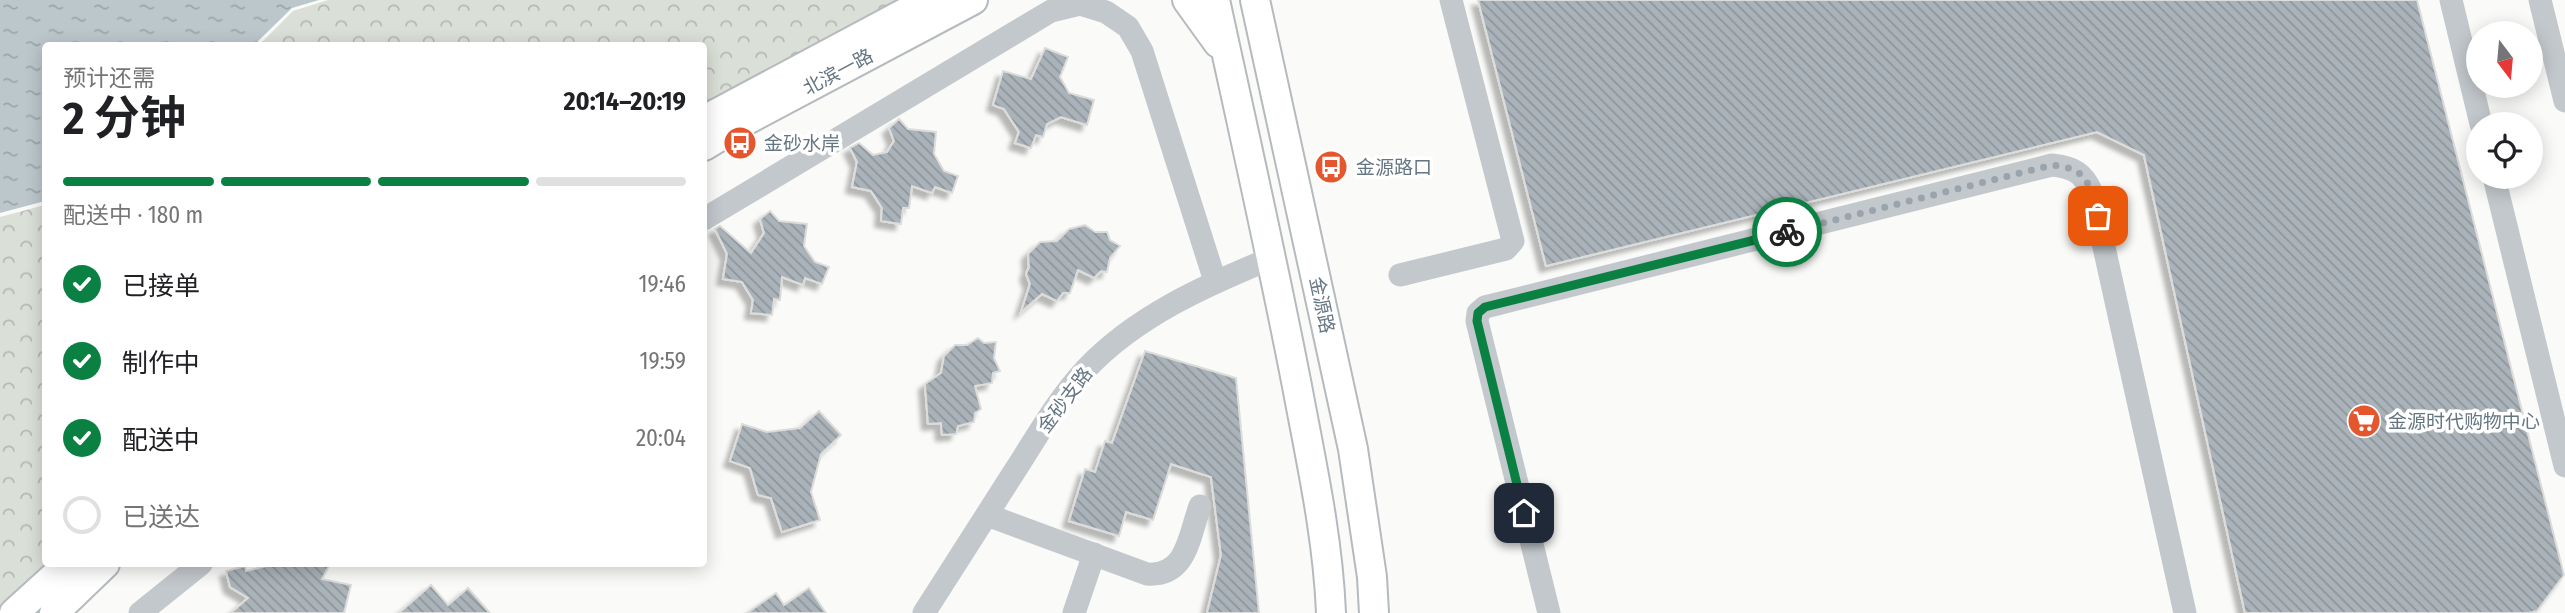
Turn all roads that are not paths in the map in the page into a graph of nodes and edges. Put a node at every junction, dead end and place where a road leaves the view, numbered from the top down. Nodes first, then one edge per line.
1 (929, 0) edge
2 (973, 0) edge
3 (1187, 0) edge
4 (1215, 0) edge
5 (1255, 0) edge
6 (1451, 0) edge
7 (2451, 0) edge
8 (2540, 0) edge
9 (1267, 52) junction
10 (1227, 55) junction
11 (2565, 101) edge
12 (2478, 112) edge
13 (707, 118) edge
14 (707, 144) edge
15 (2497, 189) edge
16 (707, 217) edge
17 (1272, 258) junction
18 (1400, 275) dead end
19 (1215, 281) junction
20 (2565, 466) edge
21 (1200, 506) dead end
22 (987, 515) junction
23 (1094, 554) junction
24 (65, 567) edge
25 (101, 567) edge
26 (197, 567) edge
27 (13, 613) edge
28 (54, 613) edge
29 (140, 613) edge
30 (924, 613) edge
31 (1074, 613) edge
32 (1331, 613) edge
33 (1374, 613) edge
34 (1549, 613) edge
35 (2185, 613) edge

1 - 13 main road, 北滨一路
2 - 14 main road, 北滨一路
3 - 10 main road
4 - 10 main road, 金源路
5 - 9 main road, 金源路
6 - 18 street
7 - 12 street
8 - 11 street
9 - 10 main road
9 - 33 main road, 金源路
10 - 17 main road, 金源路
15 - 20 street
16 - 19 street
17 - 19 street, 金砂支路
17 - 32 main road, 金源路
19 - 22 street, 金砂支路
21 - 23 street
22 - 23 street
22 - 30 street, 金砂支路
23 - 31 street
24 - 27 main road
25 - 28 main road
26 - 29 street
34 - 35 street

